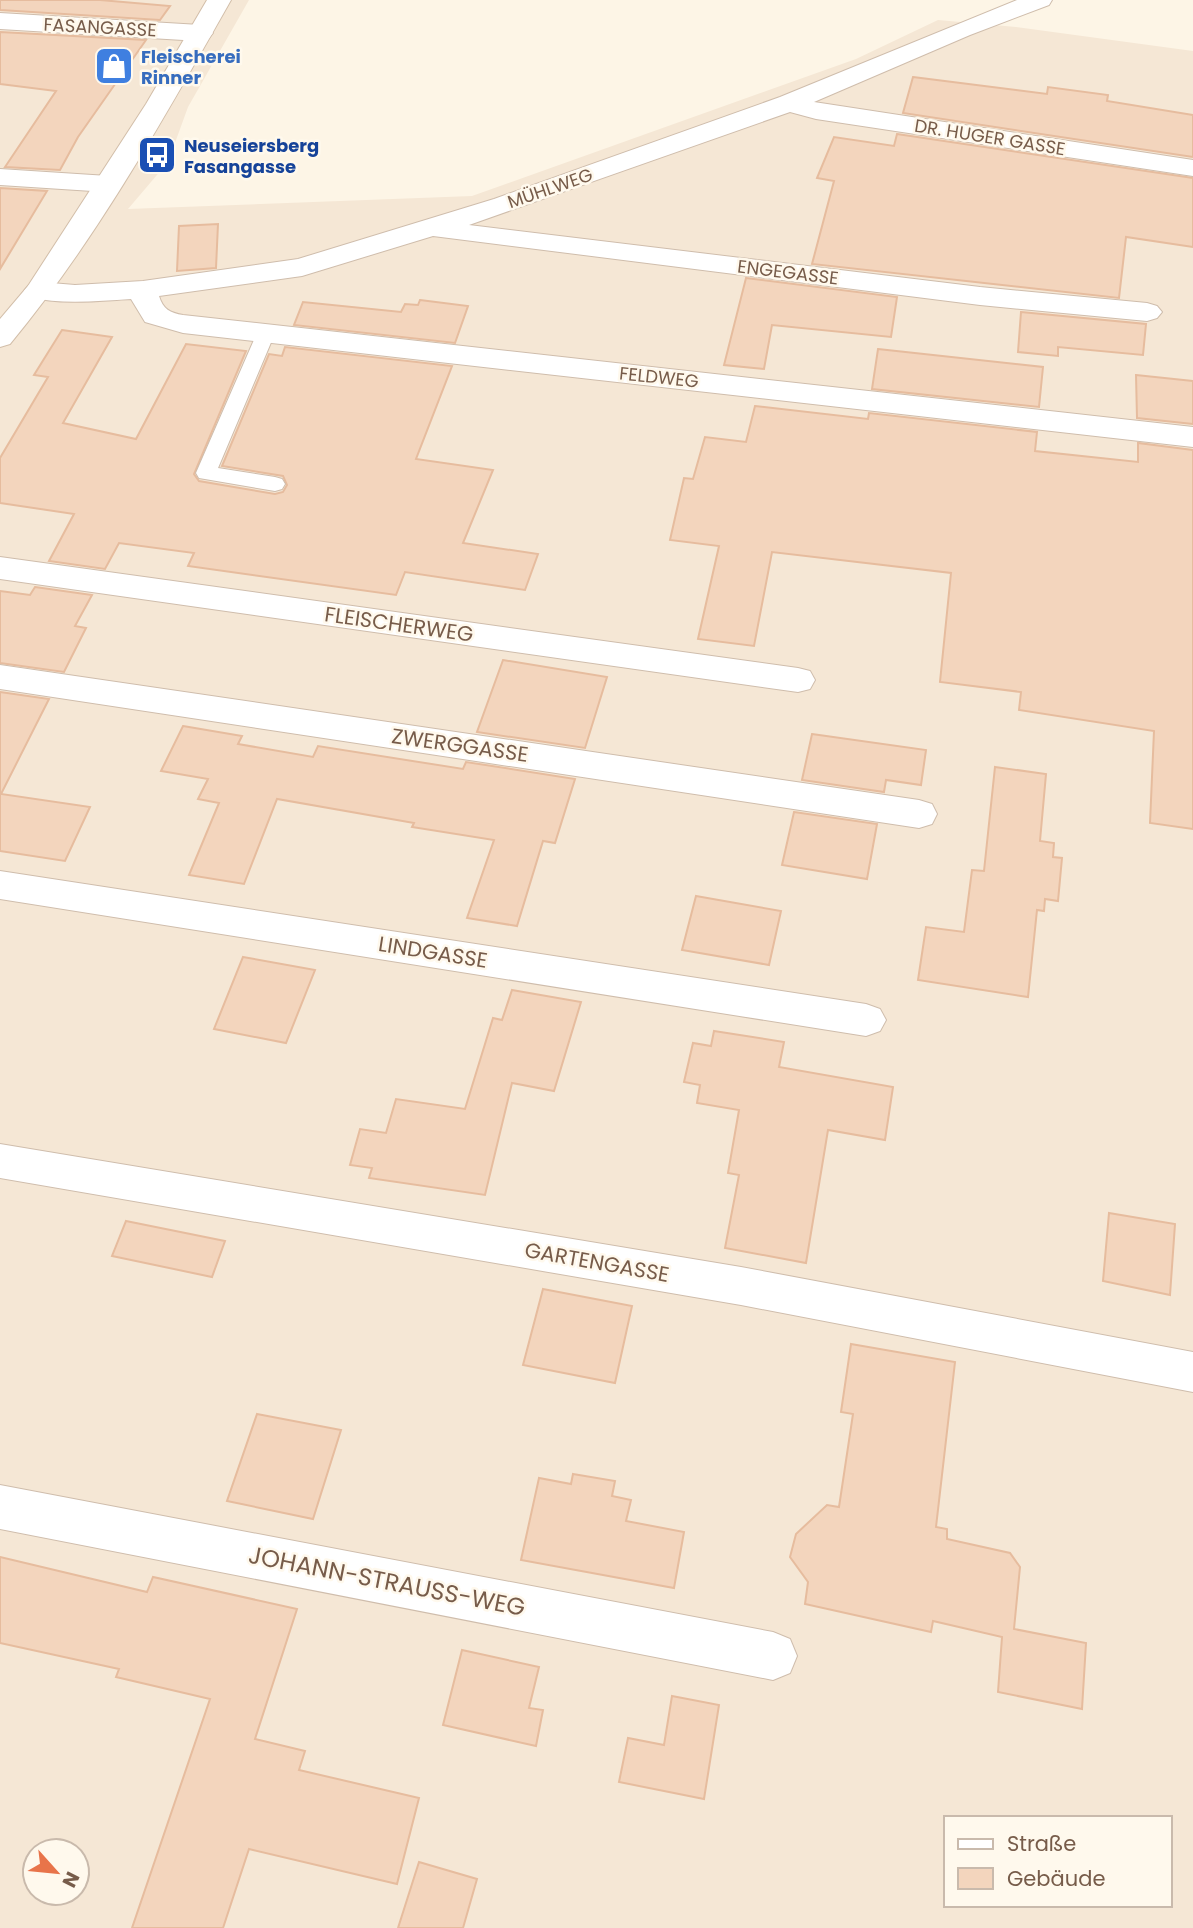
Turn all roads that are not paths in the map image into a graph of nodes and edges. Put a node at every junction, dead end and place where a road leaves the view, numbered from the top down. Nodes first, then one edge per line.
1 (219, 0) edge
2 (1040, 0) edge
3 (0, 21) edge
4 (200, 33) junction
5 (789, 103) junction
6 (1193, 168) edge
7 (0, 177) edge
8 (108, 184) junction
9 (430, 229) junction
10 (143, 290) junction
11 (39, 291) junction
12 (1147, 312) dead end
13 (266, 334) junction
14 (0, 338) edge
15 (1193, 437) edge
16 (275, 484) dead end
17 (0, 568) edge
18 (0, 677) edge
19 (798, 680) dead end
20 (919, 814) dead end
21 (0, 885) edge
22 (866, 1020) dead end
23 (0, 1161) edge
24 (1193, 1372) edge
25 (0, 1507) edge
26 (773, 1656) dead end

1 - 4 street
2 - 5 street, MÜHLWEG
3 - 4 street, FASANGASSE
4 - 8 street
5 - 6 street, DR. HUGER GASSE
5 - 9 street, MÜHLWEG
7 - 8 street
8 - 11 street
9 - 10 street, MÜHLWEG
9 - 12 street, ENGEGASSE
10 - 11 street, MÜHLWEG
10 - 13 street, FELDWEG
11 - 14 street
13 - 15 street, FELDWEG
13 - 16 lane
17 - 19 street, FLEISCHERWEG
18 - 20 street, ZWERGGASSE
21 - 22 street, LINDGASSE
23 - 24 street, GARTENGASSE
25 - 26 street, JOHANN-STRAUSS-WEG

